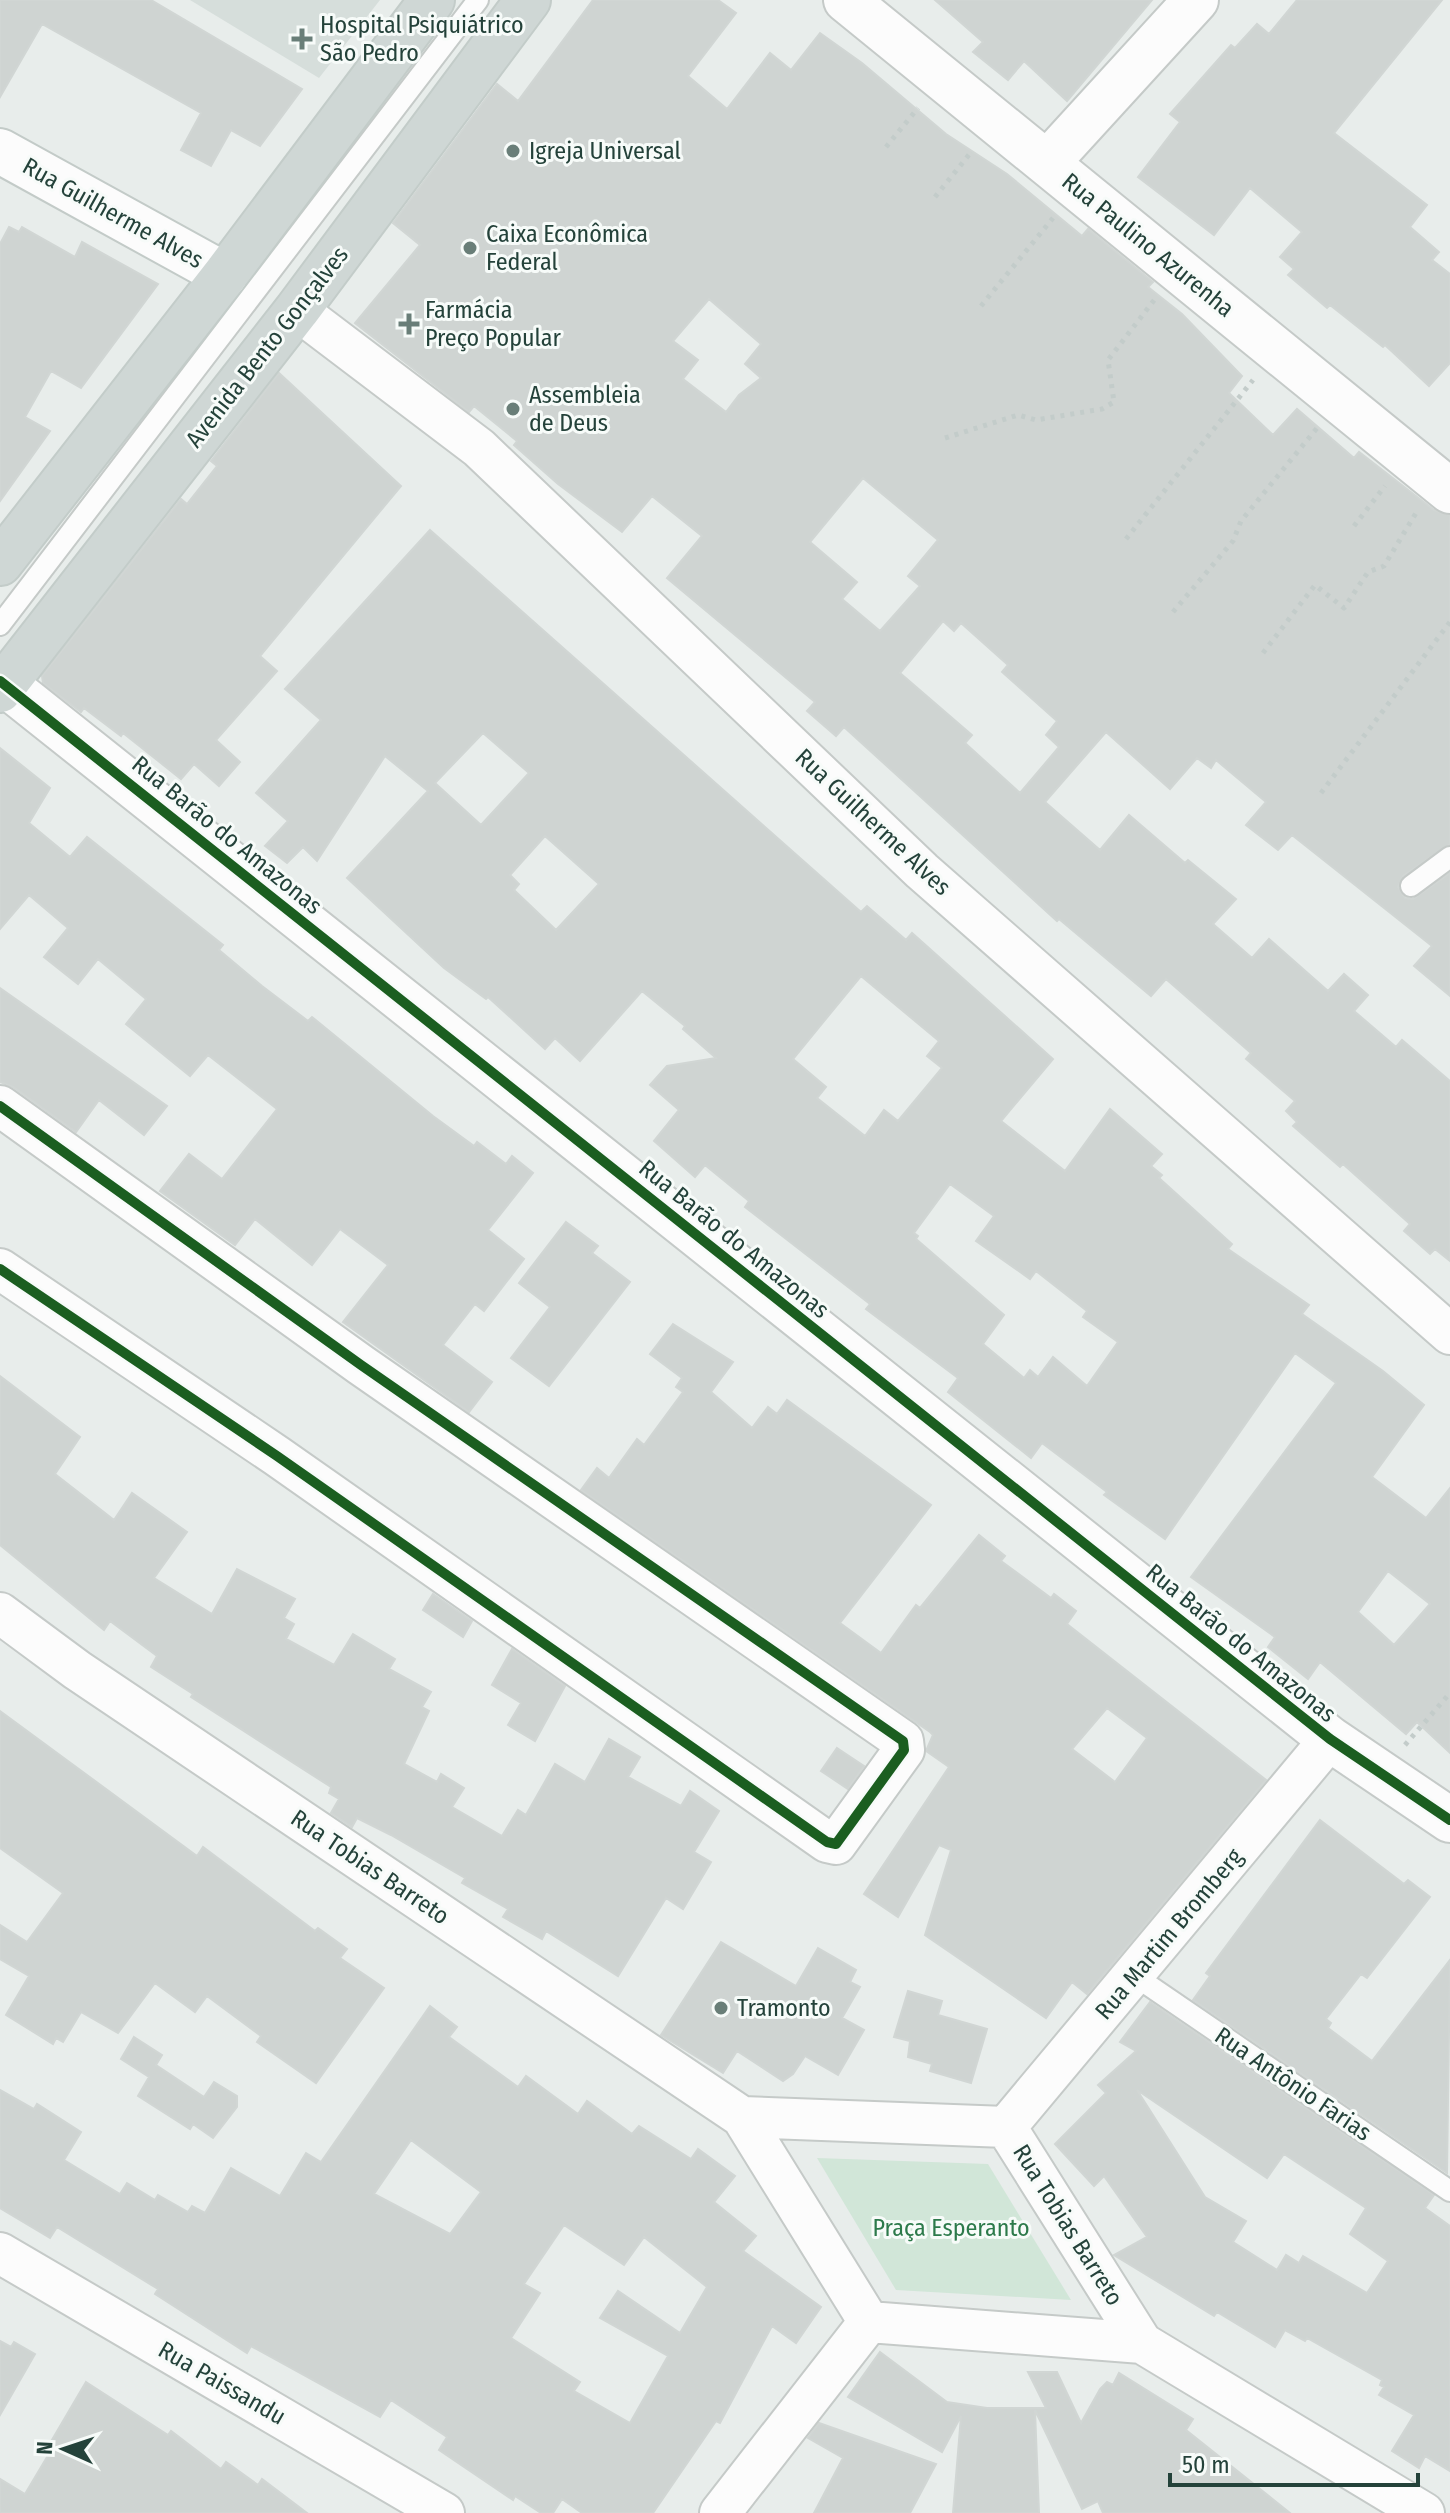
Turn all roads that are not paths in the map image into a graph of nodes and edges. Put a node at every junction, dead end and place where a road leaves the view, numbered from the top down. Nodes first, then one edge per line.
1 (432, 0) edge
2 (478, 0) edge
3 (528, 0) edge
4 (846, 0) edge
5 (1196, 0) edge
6 (0, 151) edge
7 (1062, 175) junction
8 (225, 275) junction
9 (297, 310) junction
10 (1432, 477) edge
11 (0, 563) edge
12 (0, 625) edge
13 (1, 686) edge
14 (1450, 857) edge
15 (1411, 886) dead end
16 (0, 1106) edge
17 (0, 1269) edge
18 (1450, 1334) edge
19 (0, 1613) edge
20 (1330, 1739) junction
21 (1450, 1820) edge
22 (1135, 1976) junction
23 (742, 2117) junction
24 (1006, 2127) junction
25 (1450, 2191) edge
26 (0, 2253) edge
27 (869, 2322) junction
28 (1142, 2343) junction
29 (444, 2513) edge
30 (720, 2513) edge
31 (1424, 2513) edge

1 - 8 main road
2 - 12 lane
3 - 9 main road, Avenida Bento Gonçalves
4 - 7 street, Rua Paulino Azurenha
5 - 7 street
6 - 8 street, Rua Guilherme Alves
7 - 10 street, Rua Paulino Azurenha
8 - 11 main road
9 - 13 main road, Avenida Bento Gonçalves
9 - 18 street, Rua Guilherme Alves
13 - 20 street, Rua Barão do Amazonas
14 - 15 lane
16 - 17 street
19 - 23 street, Rua Tobias Barreto
20 - 21 street, Rua Barão do Amazonas
20 - 22 street, Rua Martim Bromberg
22 - 24 street, Rua Martim Bromberg
22 - 25 lane, Rua Antônio Farias
23 - 24 street, Rua Tobias Barreto
23 - 27 street, Rua Tobias Barreto
24 - 28 street, Rua Tobias Barreto
26 - 29 street, Rua Paissandu
27 - 28 street, Rua Tobias Barreto
27 - 30 street
28 - 31 street, Rua Tobias Barreto

